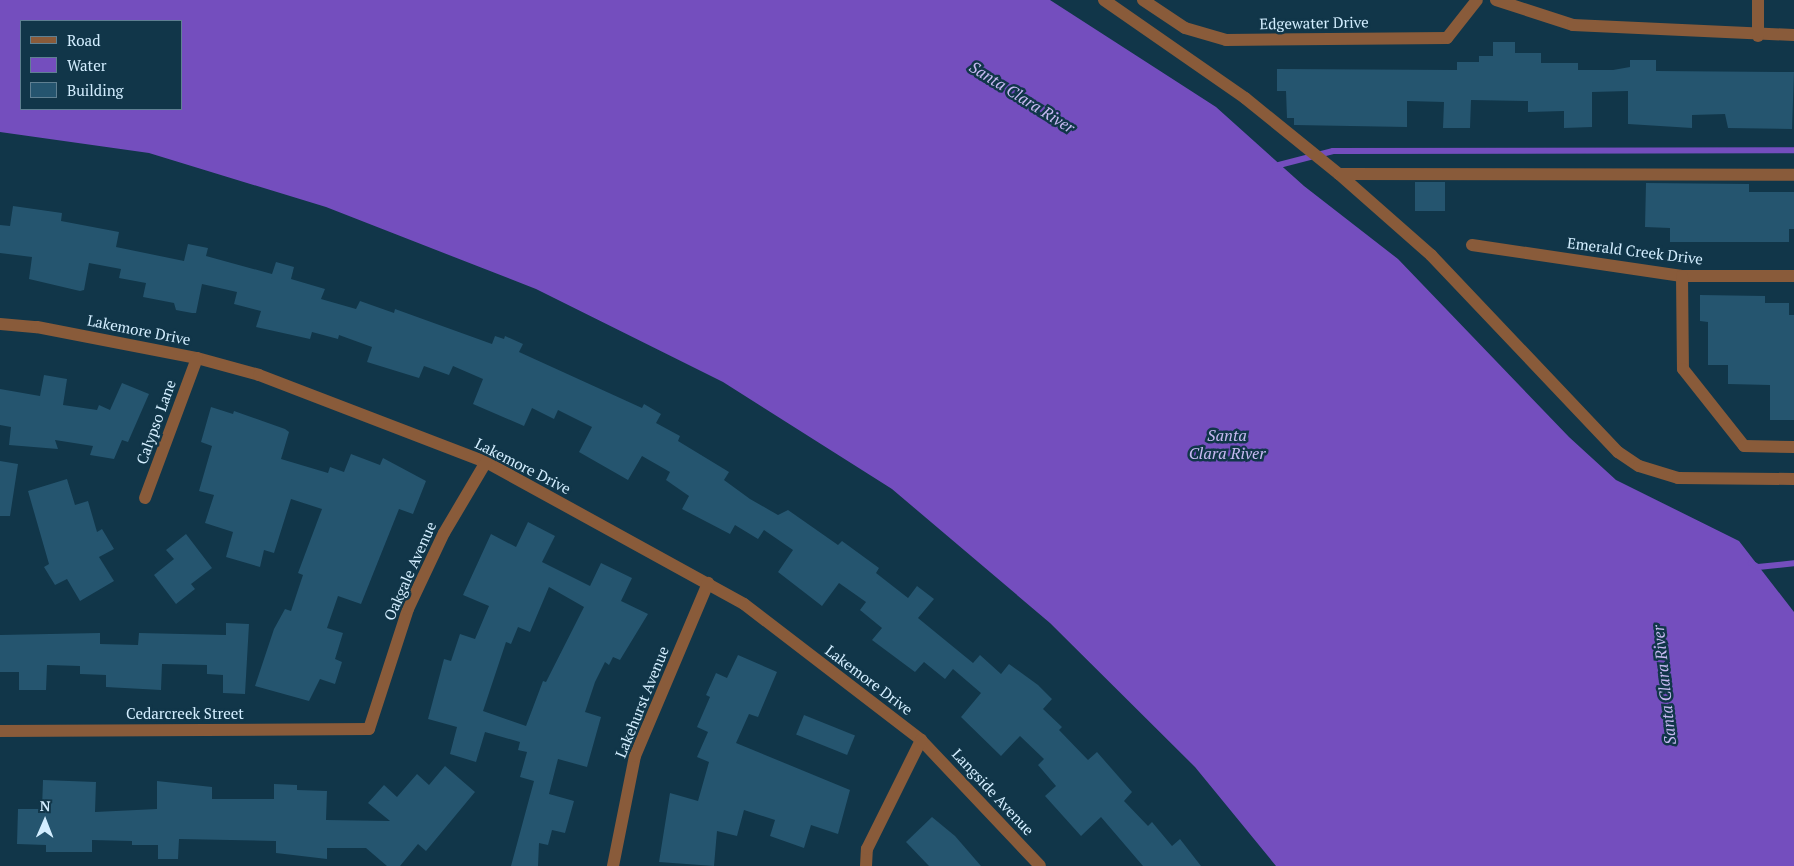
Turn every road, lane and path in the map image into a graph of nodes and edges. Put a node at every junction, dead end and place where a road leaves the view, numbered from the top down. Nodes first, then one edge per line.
1 (1104, 0) edge
2 (1143, 0) edge
3 (1477, 0) edge
4 (1496, 0) edge
5 (1758, 0) edge
6 (1794, 35) edge
7 (1758, 36) junction
8 (1334, 170) junction
9 (1794, 175) edge
10 (1472, 245) dead end
11 (1682, 276) junction
12 (1794, 276) edge
13 (0, 324) edge
14 (197, 358) junction
15 (1794, 447) edge
16 (486, 462) junction
17 (1794, 479) edge
18 (145, 498) dead end
19 (708, 584) junction
20 (370, 729) joint
21 (0, 731) edge
22 (921, 740) junction
23 (613, 866) edge
24 (866, 866) edge
25 (1040, 866) edge

1 - 8 street
2 - 3 street, Edgewater Drive
4 - 7 street
5 - 7 street
6 - 7 street
8 - 9 street
8 - 17 street
10 - 11 street, Emerald Creek Drive
11 - 12 street, Emerald Creek Drive
11 - 15 street
13 - 14 street, Lakemore Drive
14 - 16 street, Lakemore Drive
14 - 18 street, Calypso Lane
16 - 19 street, Lakemore Drive
16 - 20 street, Oakgale Avenue
19 - 22 street, Lakemore Drive
19 - 23 street, Lakehurst Avenue
20 - 21 street, Cedarcreek Street
22 - 24 street
22 - 25 street, Langside Avenue

